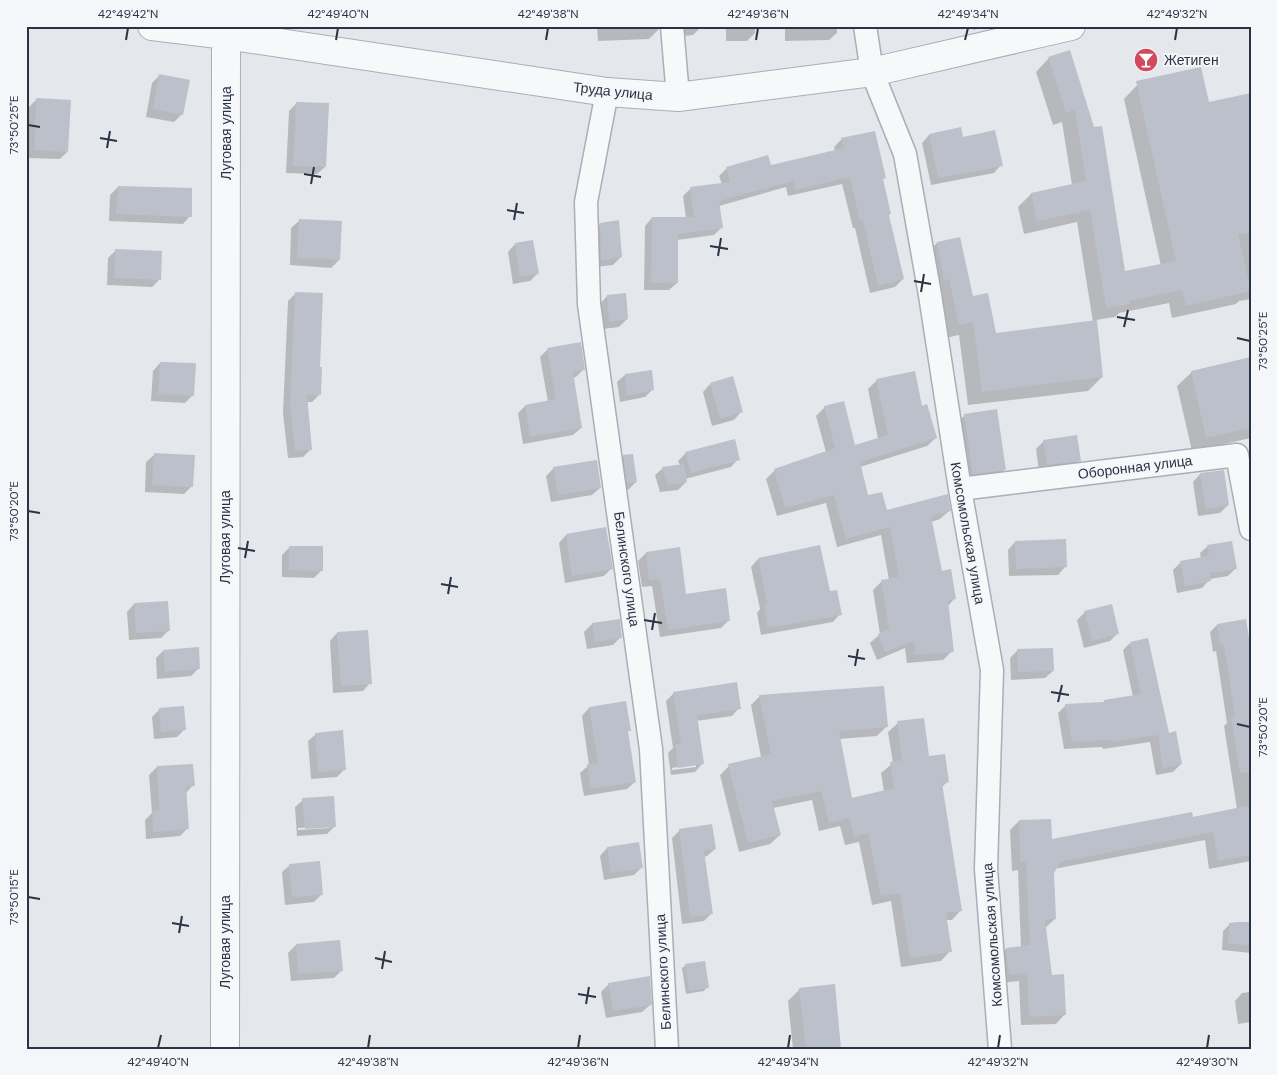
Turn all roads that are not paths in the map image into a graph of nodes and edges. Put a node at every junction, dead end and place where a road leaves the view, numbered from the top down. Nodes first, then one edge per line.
1 (152, 26) edge
2 (672, 26) edge
3 (865, 26) edge
4 (1072, 26) edge
5 (226, 31) edge
6 (872, 72) junction
7 (607, 92) junction
8 (678, 97) junction
9 (960, 489) junction
10 (1251, 529) edge
11 (225, 1049) edge
12 (667, 1049) edge
13 (1000, 1049) edge

1 - 5 street, Труда улица
2 - 8 street
3 - 6 street, Комсомольская улица
4 - 6 street, Труда улица
5 - 7 street, Труда улица
5 - 11 street, Луговая улица
6 - 8 street, Труда улица
6 - 9 street, Комсомольская улица
7 - 8 street, Труда улица
7 - 12 street, Белинского улица
9 - 10 street, Оборонная улица
9 - 13 street, Комсомольская улица

